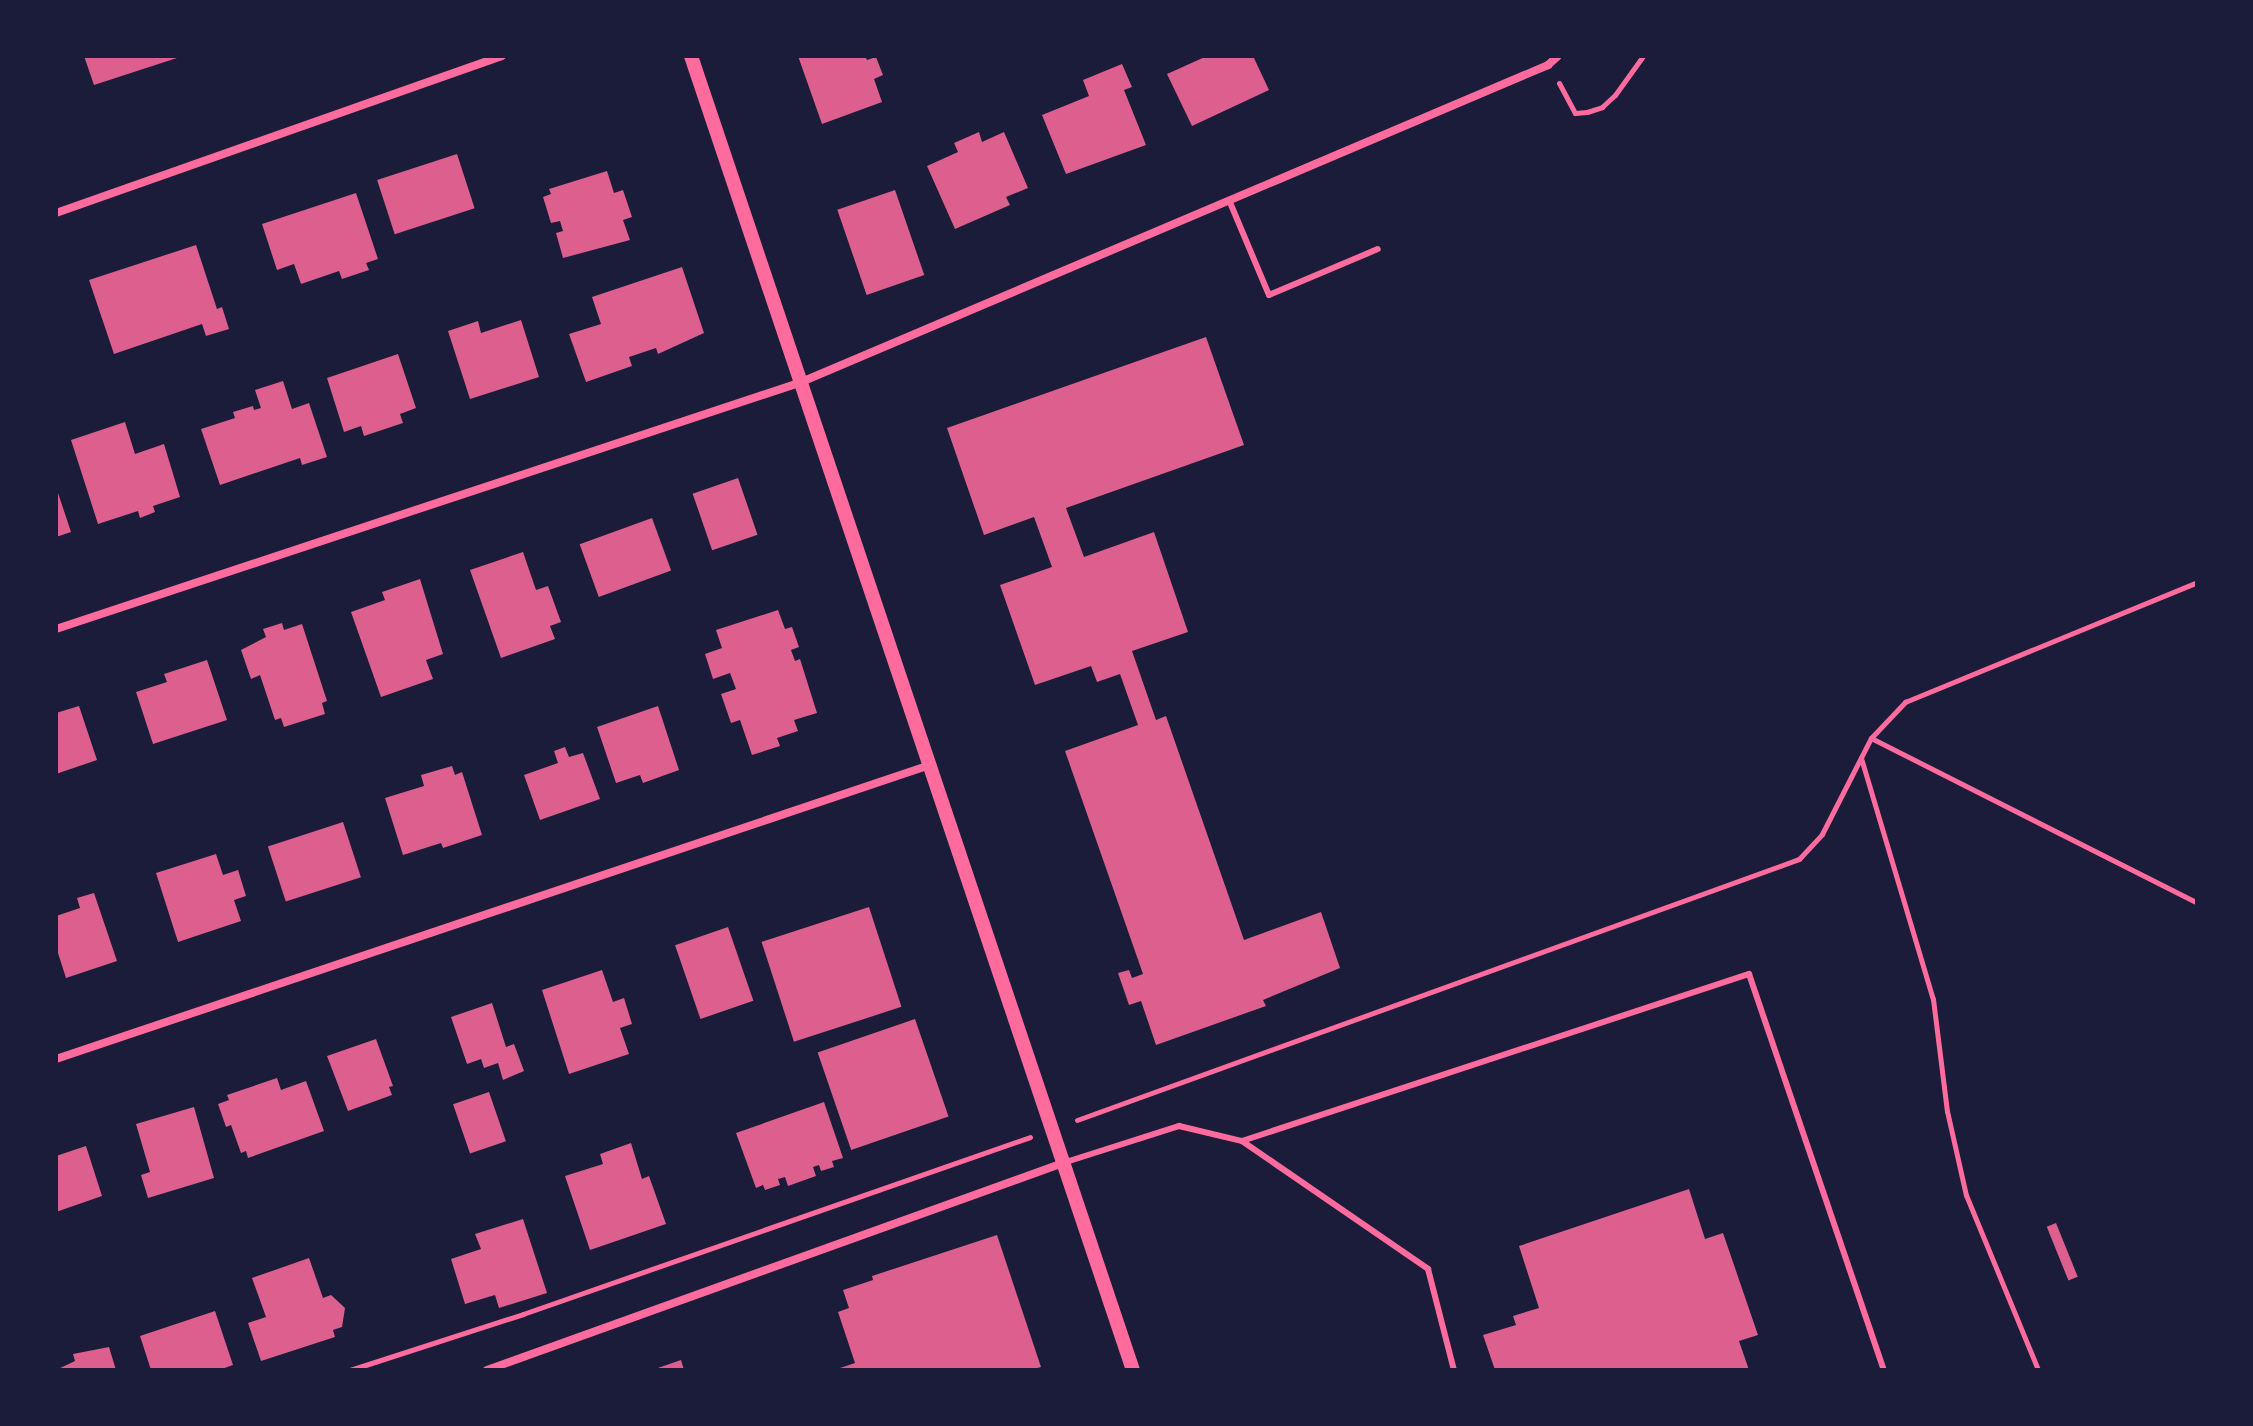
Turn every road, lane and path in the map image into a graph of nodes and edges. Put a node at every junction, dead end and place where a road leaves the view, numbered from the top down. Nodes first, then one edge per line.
1 (502, 56) edge
2 (691, 56) edge
3 (1558, 56) edge
4 (1643, 56) edge
5 (1548, 65) junction
6 (1229, 200) junction
7 (56, 213) edge
8 (1378, 249) dead end
9 (799, 383) junction
10 (2197, 582) edge
11 (56, 629) edge
12 (1871, 738) junction
13 (1861, 757) junction
14 (930, 765) junction
15 (2197, 903) edge
16 (56, 1059) edge
17 (1054, 1128) junction
18 (1242, 1141) junction
19 (1066, 1162) junction
20 (350, 1370) edge
21 (487, 1370) edge
22 (1133, 1370) edge
23 (1454, 1370) edge
24 (1884, 1370) edge
25 (2038, 1370) edge

1 - 7 street
2 - 9 street
3 - 5 street
4 - 5 path
5 - 6 street
6 - 8 lane
6 - 9 street
9 - 11 street
9 - 14 street
10 - 12 path
12 - 13 path
12 - 15 path
13 - 17 path
13 - 25 path
14 - 16 street
14 - 17 street
17 - 19 street
17 - 20 path
18 - 19 lane
18 - 23 lane
18 - 24 lane
19 - 21 street
19 - 22 street

